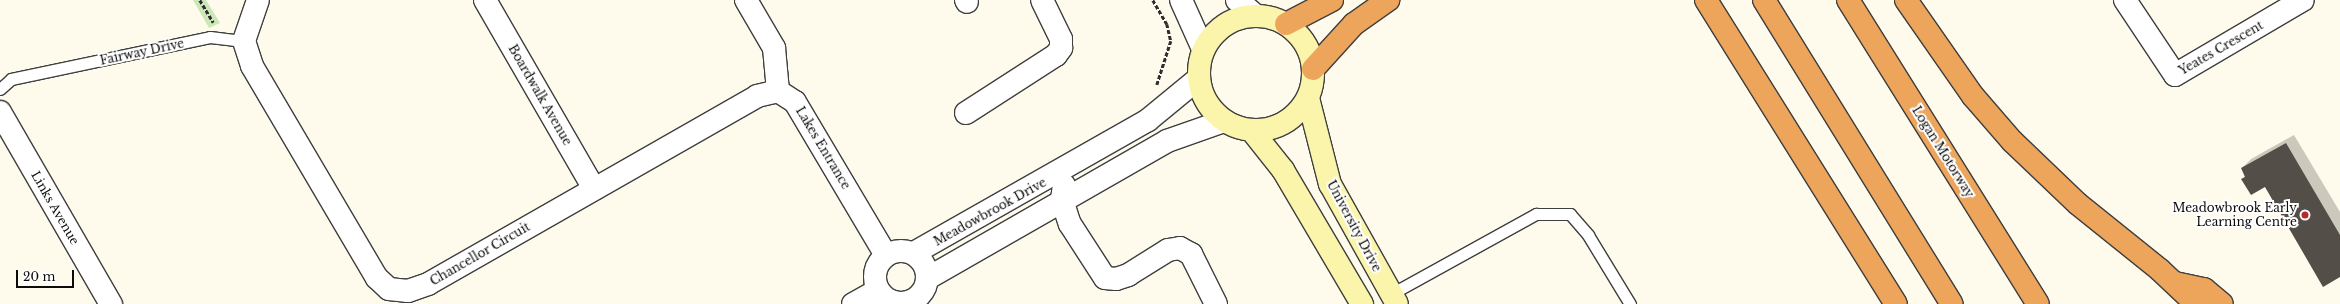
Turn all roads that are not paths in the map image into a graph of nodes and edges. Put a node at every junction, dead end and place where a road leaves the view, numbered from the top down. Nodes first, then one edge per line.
1 (258, 0) edge
2 (486, 0) edge
3 (746, 0) edge
4 (1042, 0) edge
5 (1181, 0) edge
6 (1237, 0) edge
7 (1332, 0) edge
8 (1388, 0) edge
9 (1706, 0) edge
10 (1764, 0) edge
11 (1848, 0) edge
12 (1906, 0) edge
13 (2125, 0) edge
14 (2303, 0) edge
15 (1255, 15) junction
16 (1286, 24) junction
17 (235, 39) junction
18 (1203, 49) junction
19 (1313, 69) junction
20 (1198, 79) junction
21 (0, 89) edge
22 (778, 91) junction
23 (1308, 98) junction
24 (0, 112) edge
25 (966, 113) dead end
26 (1224, 121) junction
27 (1252, 131) junction
28 (1065, 170) junction
29 (594, 189) junction
30 (1062, 200) junction
31 (914, 253) junction
32 (886, 255) junction
33 (928, 278) junction
34 (2175, 282) junction
35 (878, 290) junction
36 (1394, 299) edge
37 (915, 302) edge
38 (111, 304) edge
39 (853, 304) edge
40 (1216, 304) edge
41 (1362, 304) edge
42 (1630, 304) edge
43 (1896, 304) edge
44 (1952, 304) edge
45 (2038, 304) edge
46 (2196, 304) edge
47 (2222, 304) edge

1 - 17 street
2 - 29 street, Boardwalk Avenue
3 - 22 street
4 - 25 street
5 - 18 street
6 - 15 street
7 - 16 highway
8 - 19 highway
9 - 43 highway
10 - 44 highway
11 - 45 highway, Logan Motorway
12 - 34 highway
13 - 14 street, Yeates Crescent
15 - 16 main road
15 - 18 main road
16 - 19 main road
17 - 21 lane, Fairway Drive
17 - 29 street, Chancellor Circuit
18 - 20 main road
19 - 23 main road
20 - 26 main road
20 - 28 street, Meadowbrook Drive
22 - 29 street, Chancellor Circuit
22 - 32 street, Lakes Entrance
23 - 27 main road
23 - 36 main road, University Drive
24 - 38 street, Links Avenue
26 - 27 main road
26 - 30 street, Meadowbrook Drive
27 - 41 main road
28 - 30 street, Meadowbrook Drive
28 - 31 street, Meadowbrook Drive
30 - 33 street, Meadowbrook Drive
30 - 40 street
31 - 32 street, Meadowbrook Drive
31 - 33 street
32 - 35 street
33 - 37 street
34 - 46 highway
34 - 47 highway
35 - 37 street
35 - 39 street
36 - 42 lane

